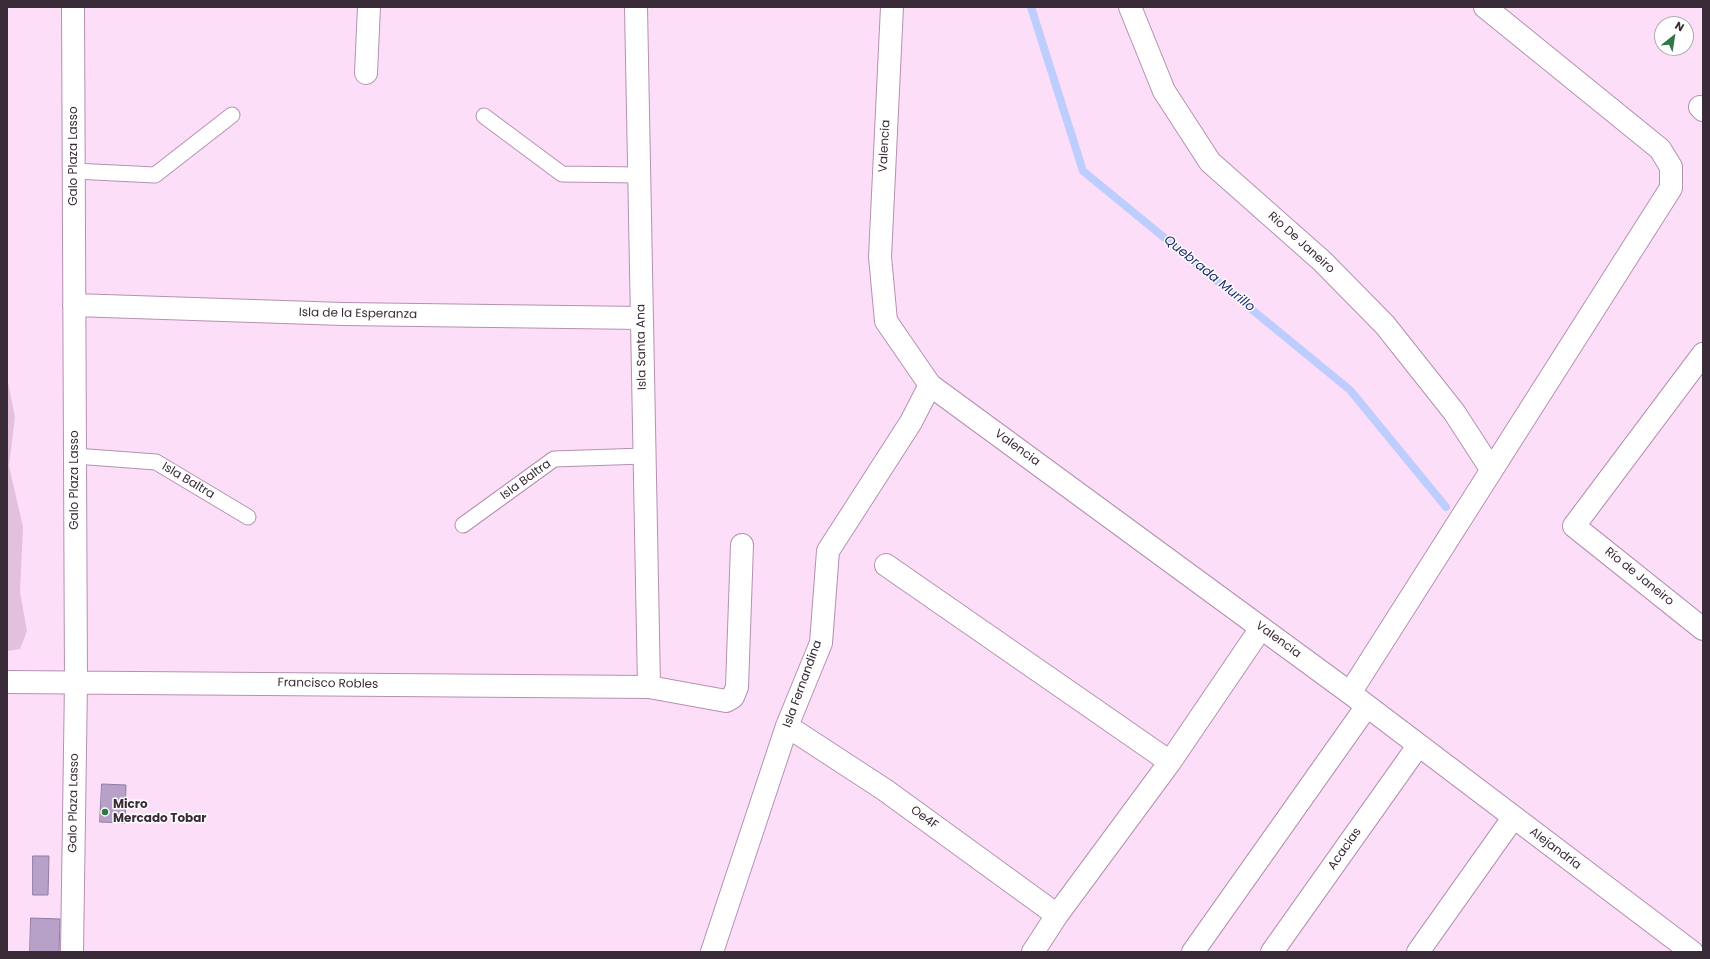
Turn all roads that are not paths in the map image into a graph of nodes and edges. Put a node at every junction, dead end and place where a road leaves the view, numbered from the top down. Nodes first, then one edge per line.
1 (73, 7) edge
2 (369, 7) edge
3 (636, 7) edge
4 (892, 7) edge
5 (1130, 7) edge
6 (1485, 7) edge
7 (366, 73) dead end
8 (232, 115) dead end
9 (484, 116) dead end
10 (74, 171) junction
11 (639, 175) junction
12 (74, 304) junction
13 (642, 318) junction
14 (1703, 354) edge
15 (930, 385) junction
16 (75, 456) junction
17 (644, 456) junction
18 (1491, 469) junction
19 (248, 517) dead end
20 (463, 525) dead end
21 (742, 545) dead end
22 (886, 565) dead end
23 (1261, 628) junction
24 (1703, 629) edge
25 (7, 682) edge
26 (76, 682) junction
27 (649, 687) junction
28 (1350, 693) junction
29 (1367, 706) junction
30 (787, 726) junction
31 (1418, 746) junction
32 (1170, 762) junction
33 (1513, 818) junction
34 (1058, 915) junction
35 (72, 952) edge
36 (712, 952) edge
37 (1033, 952) edge
38 (1193, 952) edge
39 (1272, 952) edge
40 (1418, 952) edge
41 (1692, 952) edge

1 - 10 street, Galo Plaza Lasso
2 - 7 street
3 - 11 street, Isla Santa Ana
4 - 15 street, Valencia
5 - 18 street, Rio De Janeiro
6 - 18 street
8 - 10 lane
9 - 11 lane
10 - 12 street, Galo Plaza Lasso
11 - 13 street, Isla Santa Ana
12 - 13 street, Isla de la Esperanza
12 - 16 street, Galo Plaza Lasso
13 - 17 street, Isla Santa Ana
14 - 24 street, Río de Janeiro
15 - 23 street, Valencia
15 - 30 street, Isla Fernandina
16 - 19 lane, Isla Baltra
16 - 26 street, Galo Plaza Lasso
17 - 20 lane, Isla Baltra
17 - 27 street, Isla Santa Ana
18 - 28 street
21 - 27 street, Francisco Robles
22 - 32 street
23 - 28 street, Valencia
23 - 32 street
25 - 26 street, Francisco Robles
26 - 27 street, Francisco Robles
26 - 35 street, Galo Plaza Lasso
28 - 29 street, Valencia
29 - 31 street, Valencia
29 - 38 street
30 - 34 street, Oe4F
30 - 36 street, Isla Fernandina
31 - 33 street, Alejandría
31 - 39 street, Acacias
32 - 34 street
33 - 40 street
33 - 41 street, Alejandría
34 - 37 street

